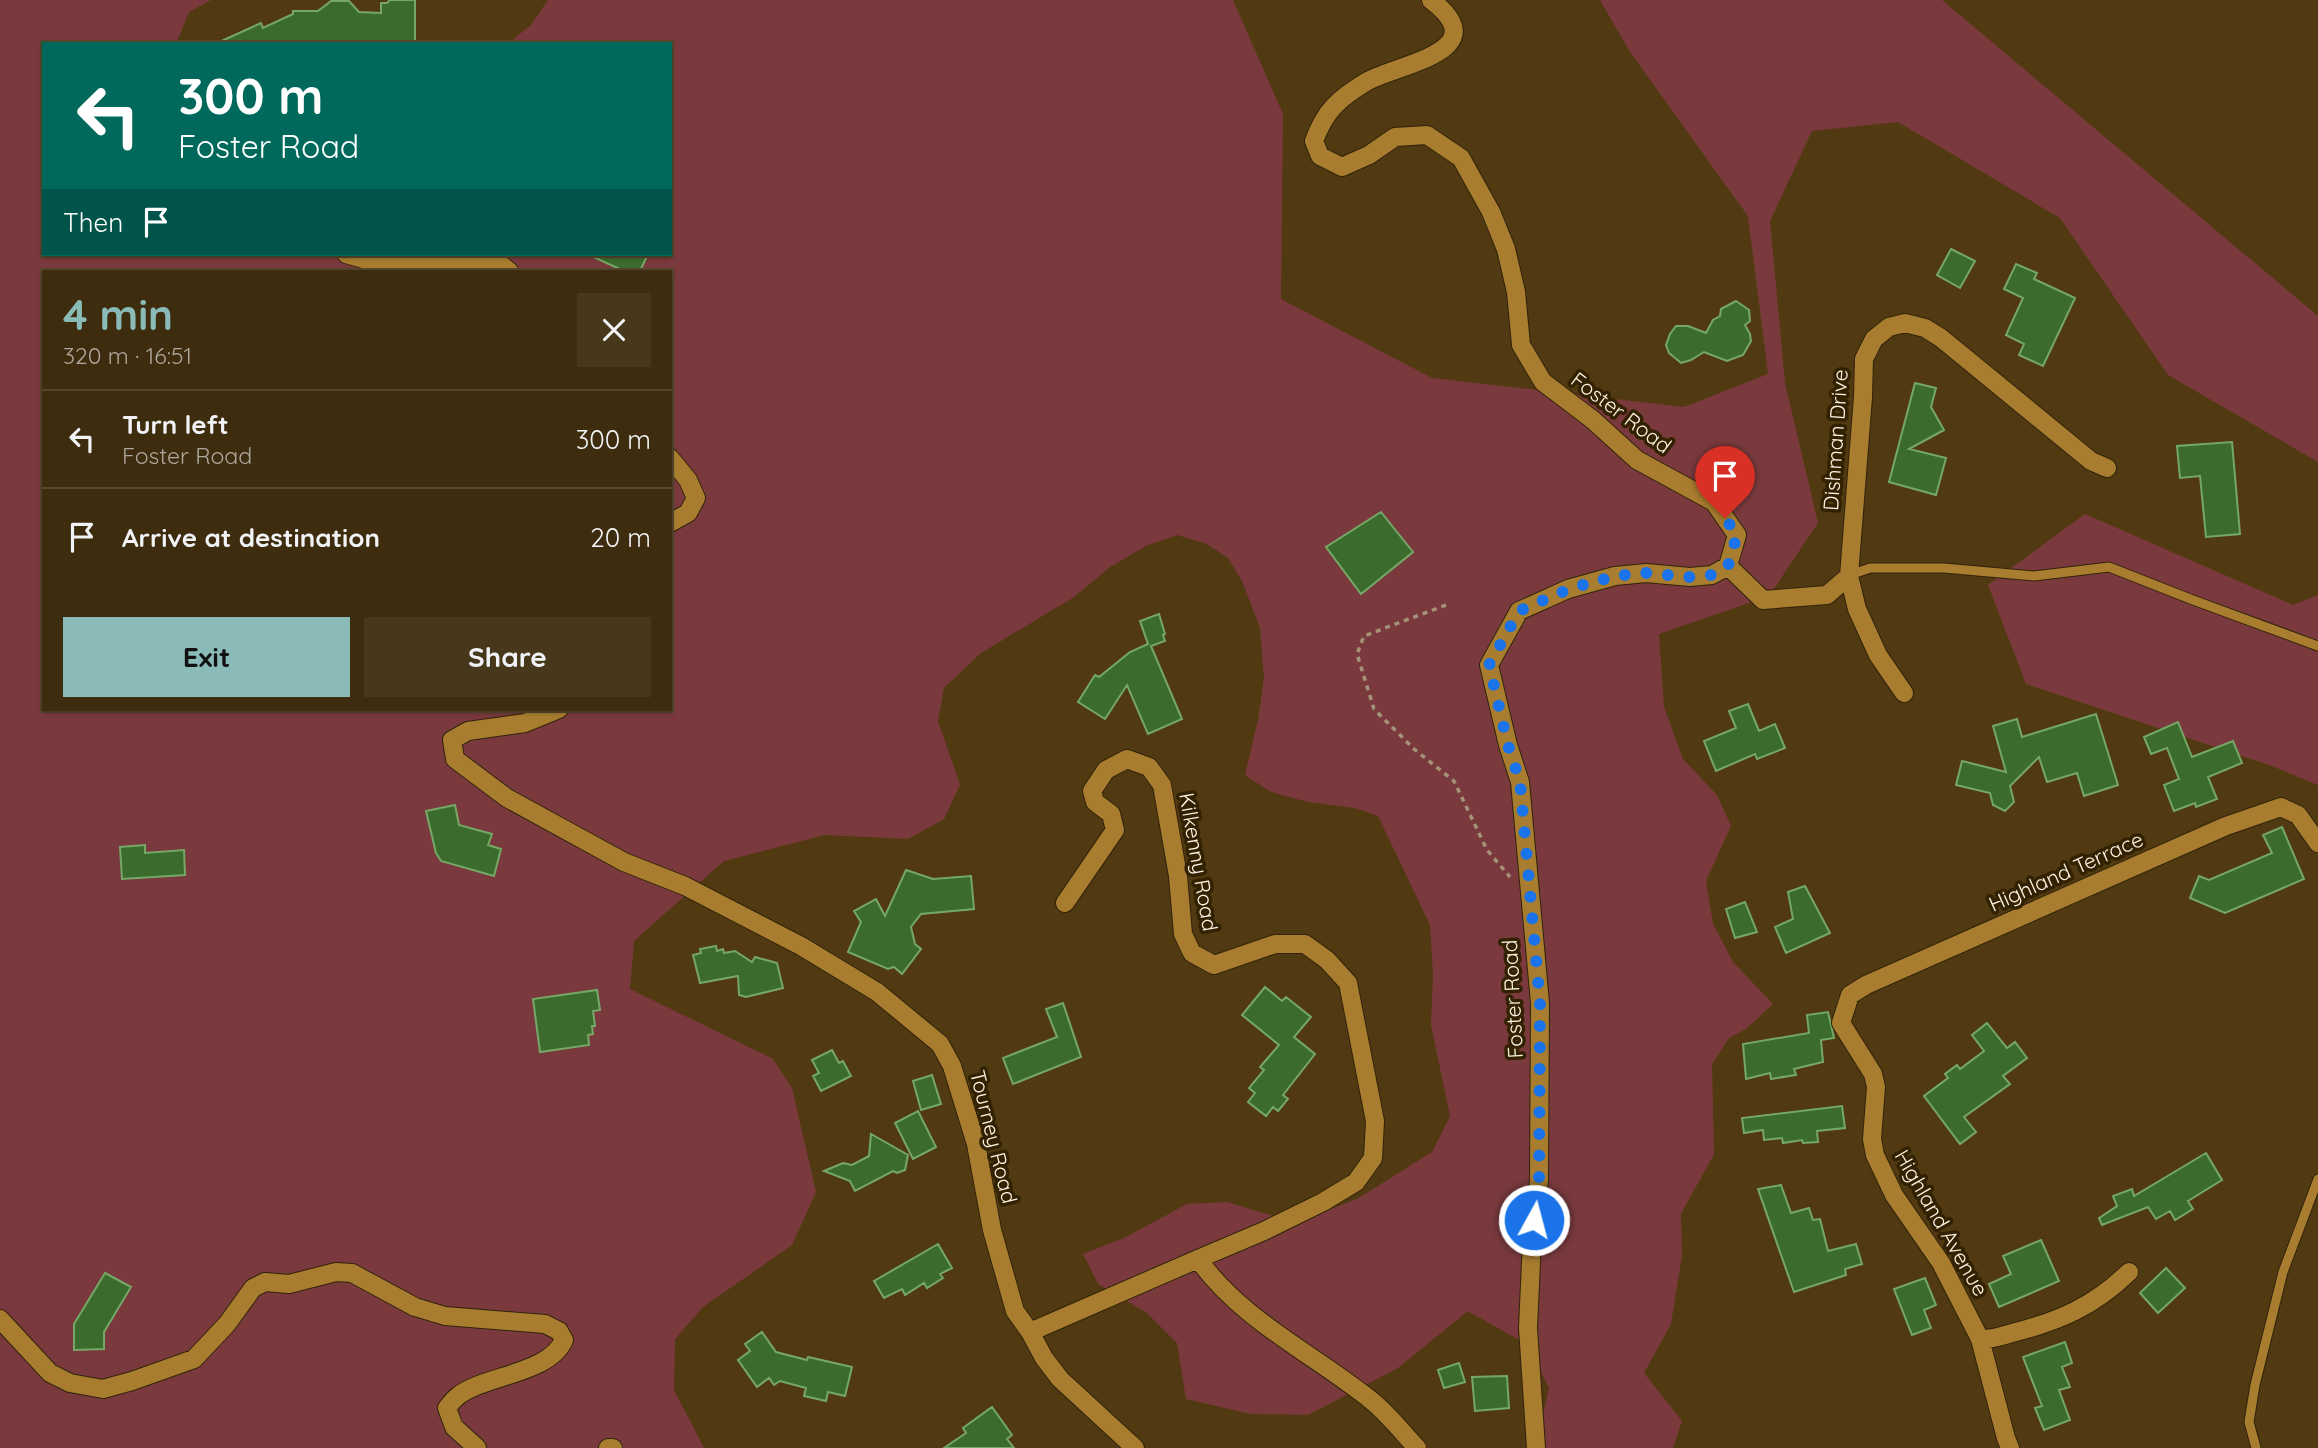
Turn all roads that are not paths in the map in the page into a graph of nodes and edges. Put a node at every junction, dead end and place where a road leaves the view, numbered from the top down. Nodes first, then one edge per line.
1 (1432, 0) edge
2 (353, 256) edge
3 (508, 270) edge
4 (672, 460) edge
5 (2107, 468) dead end
6 (672, 522) edge
7 (1728, 566) junction
8 (1849, 576) junction
9 (2318, 646) edge
10 (1903, 693) dead end
11 (553, 711) edge
12 (2318, 844) edge
13 (1065, 903) dead end
14 (1841, 1023) joint
15 (2318, 1179) edge
16 (1198, 1259) junction
17 (2129, 1272) dead end
18 (0, 1319) edge
19 (1030, 1332) junction
20 (1980, 1339) junction
21 (477, 1448) edge
22 (1135, 1448) edge
23 (1417, 1448) edge
24 (1536, 1448) edge
25 (2010, 1448) edge
26 (2256, 1448) edge

1 - 7 street, Foster Road
2 - 3 street
4 - 6 street
5 - 8 street, Dishman Drive
7 - 8 street
7 - 24 street, Foster Road
8 - 9 lane
8 - 10 street, Dishman Drive
11 - 19 street, Tourney Road
12 - 14 street, Highland Terrace
13 - 16 street, Kilkenny Road
14 - 20 street, Highland Avenue
15 - 26 lane
16 - 19 street
16 - 23 street
17 - 20 street
18 - 21 street
19 - 22 street
20 - 25 street, Highland Avenue

